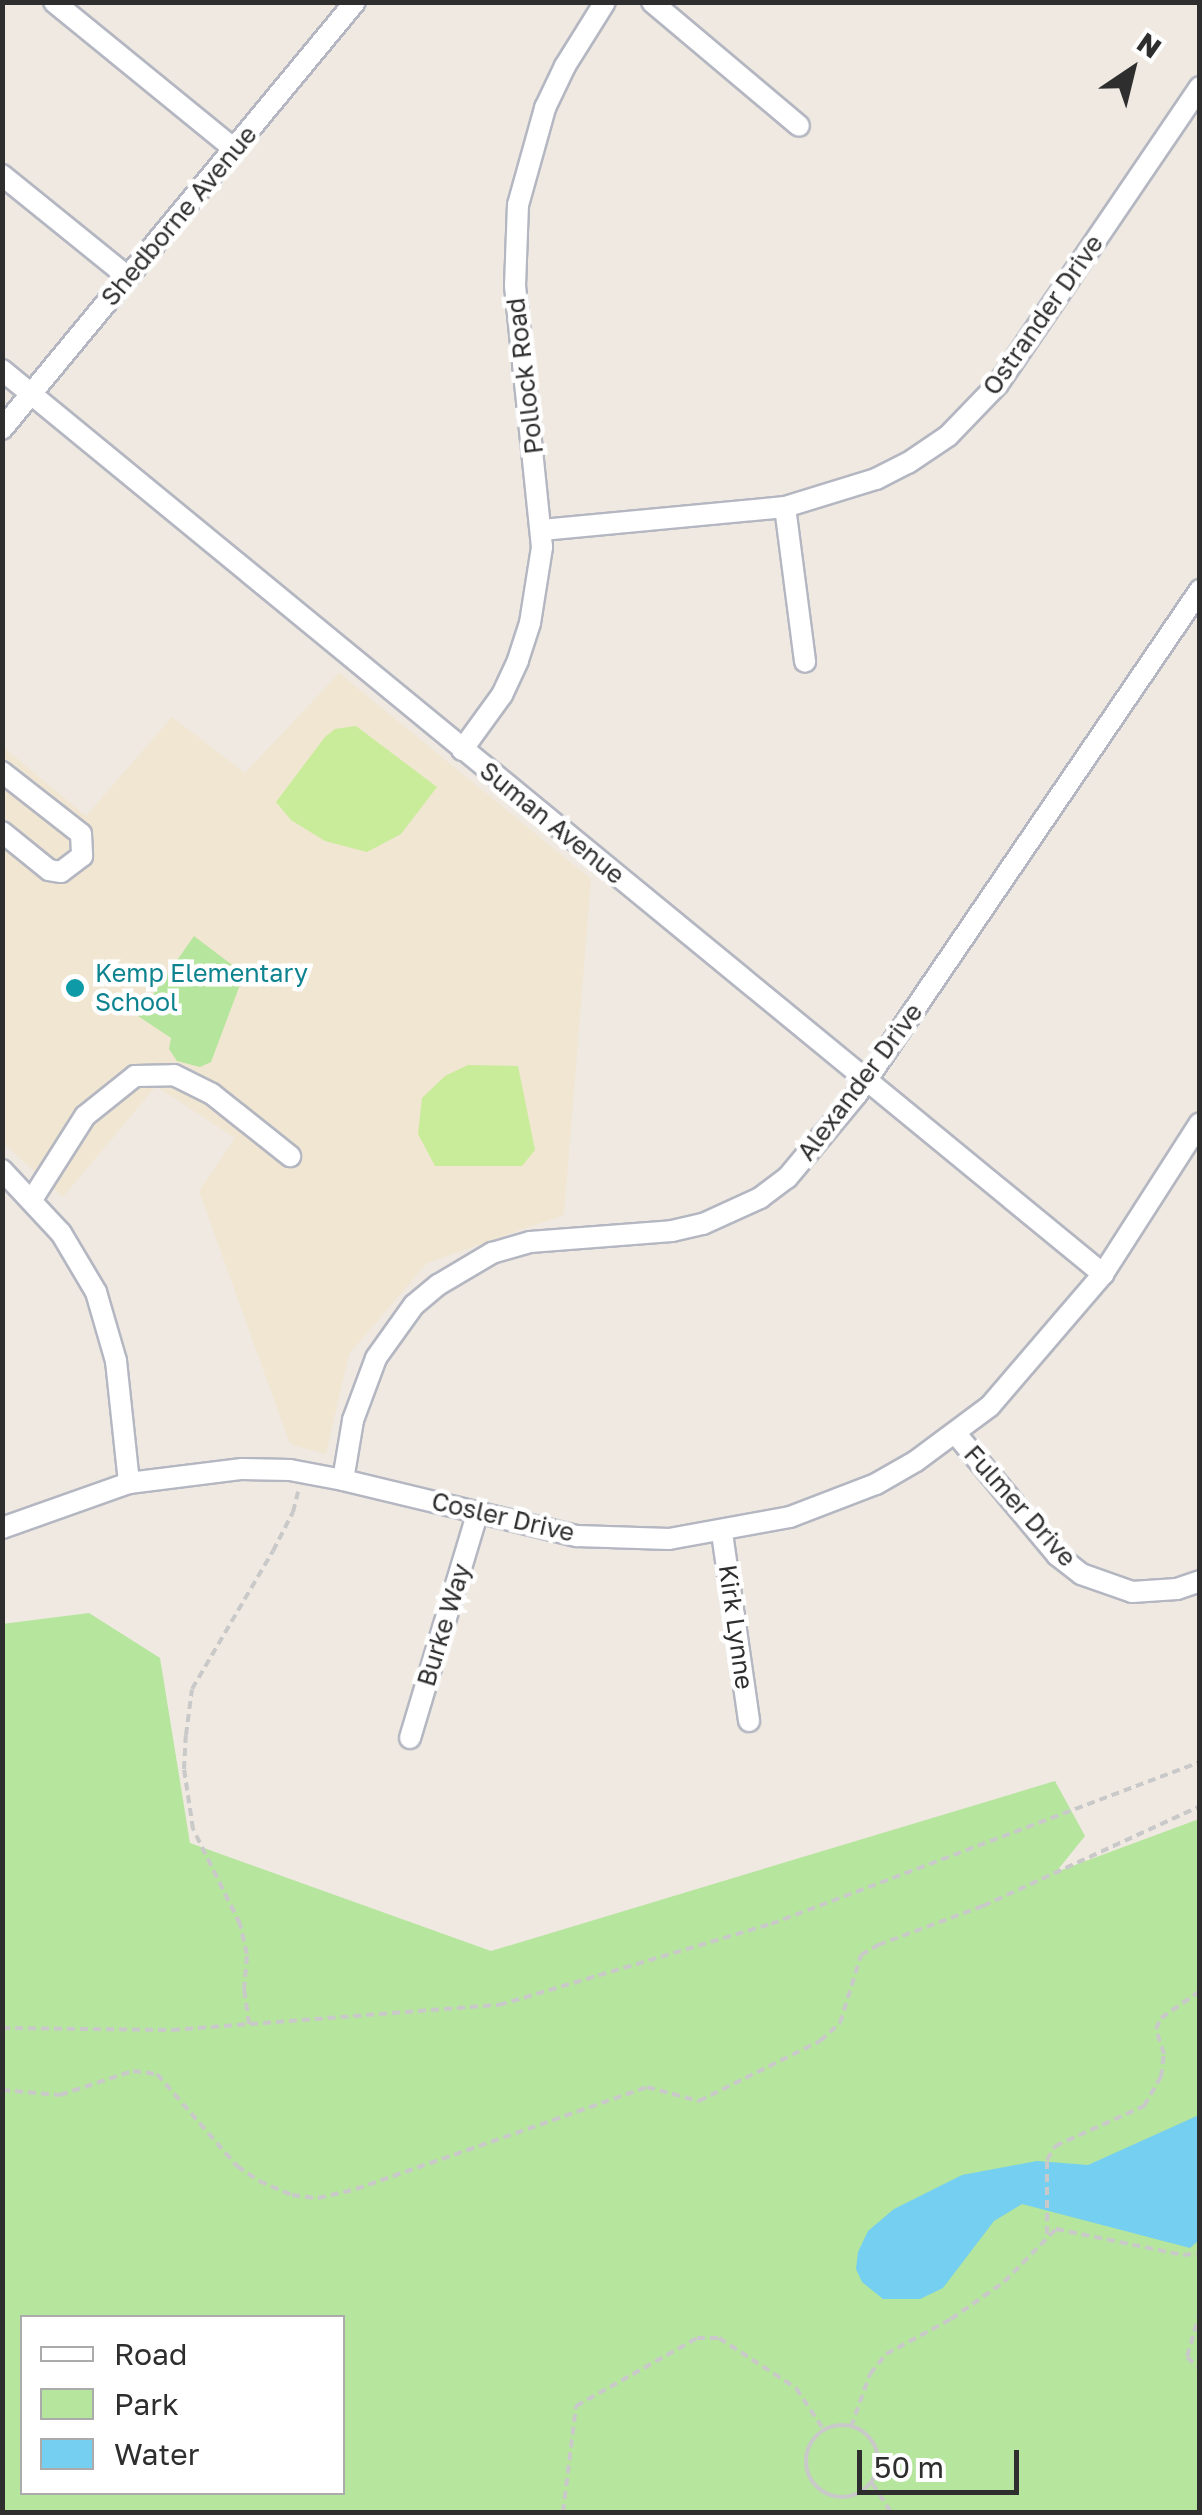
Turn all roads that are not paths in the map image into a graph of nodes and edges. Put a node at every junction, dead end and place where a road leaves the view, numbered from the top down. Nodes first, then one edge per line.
1 (54, 2) edge
2 (605, 2) edge
3 (652, 2) edge
4 (349, 4) edge
5 (1200, 86) edge
6 (799, 126) dead end
7 (234, 149) junction
8 (2, 174) edge
9 (128, 277) junction
10 (2, 370) edge
11 (32, 394) junction
12 (2, 429) edge
13 (785, 506) junction
14 (542, 530) junction
15 (1200, 590) edge
16 (805, 662) dead end
17 (462, 750) junction
18 (2, 772) edge
19 (2, 832) edge
20 (866, 1082) junction
21 (1200, 1124) edge
22 (290, 1156) dead end
23 (2, 1170) edge
24 (33, 1198) junction
25 (1103, 1274) junction
26 (956, 1434) junction
27 (343, 1480) junction
28 (129, 1483) junction
29 (478, 1512) junction
30 (2, 1528) edge
31 (722, 1532) junction
32 (1200, 1581) edge
33 (749, 1721) dead end
34 (410, 1738) dead end

1 - 7 street
2 - 14 street, Pollock Road
3 - 6 street
4 - 7 street, Shedborne Avenue
5 - 13 street, Ostrander Drive
7 - 9 street, Shedborne Avenue
8 - 9 street
9 - 11 street, Shedborne Avenue
10 - 11 street, Suman Avenue
11 - 12 street, Shedborne Avenue
11 - 17 street, Suman Avenue
13 - 14 street, Ostrander Drive
13 - 16 street
14 - 17 street, Pollock Road
15 - 20 street, Alexander Drive
17 - 20 street, Suman Avenue
18 - 19 street
20 - 25 street, Suman Avenue
20 - 27 street, Alexander Drive
21 - 25 street, Cosler Drive
22 - 24 street
23 - 24 street
24 - 28 street
25 - 26 street, Cosler Drive
26 - 31 street, Cosler Drive
26 - 32 street, Fulmer Drive
27 - 28 street, Cosler Drive
27 - 29 street, Cosler Drive
28 - 30 street, Cosler Drive
29 - 31 street, Cosler Drive
29 - 34 street, Burke Way
31 - 33 street, Kirk Lynne

